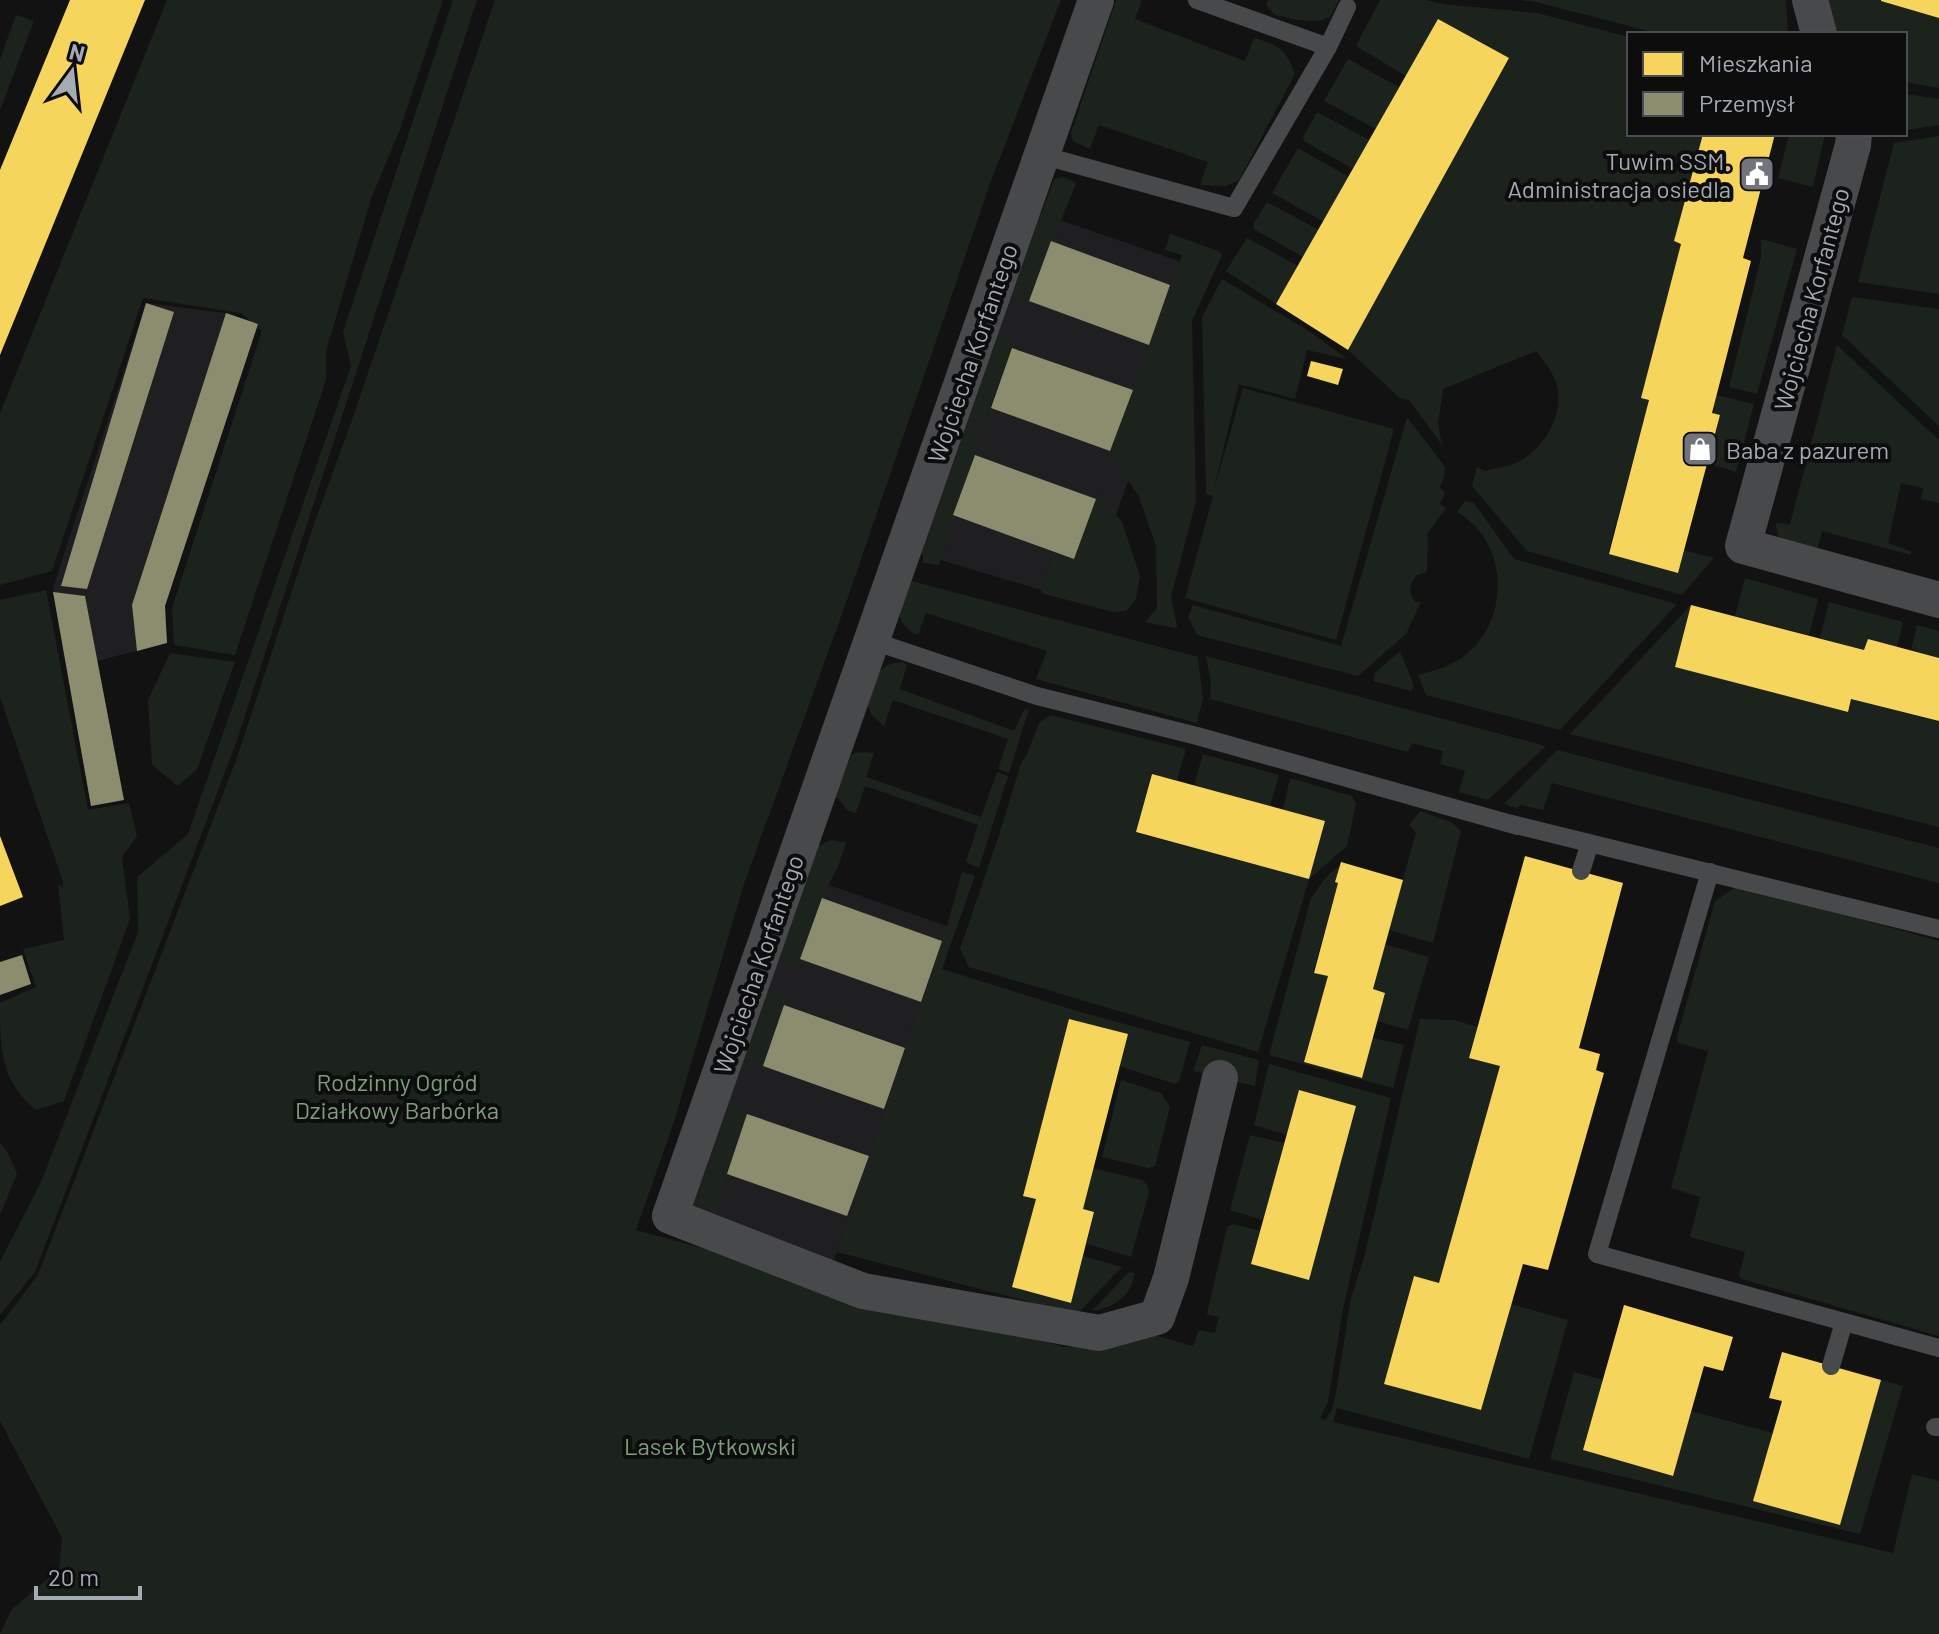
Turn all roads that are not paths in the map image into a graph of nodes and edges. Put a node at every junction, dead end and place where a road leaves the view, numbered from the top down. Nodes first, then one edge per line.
1 (1096, 0) edge
2 (1197, 0) edge
3 (1810, 0) edge
4 (1347, 7) dead end
5 (1818, 32) edge
6 (1328, 47) junction
7 (1854, 136) edge
8 (1041, 155) junction
9 (1939, 600) edge
10 (873, 641) junction
11 (1590, 843) junction
12 (1581, 871) dead end
13 (1710, 872) junction
14 (1939, 929) edge
15 (1220, 1078) dead end
16 (1844, 1322) junction
17 (1939, 1348) edge
18 (1831, 1366) dead end

1 - 8 street, Wojciecha Korfantego
2 - 6 lane
3 - 5 street
4 - 6 lane
6 - 8 lane
7 - 9 street, Wojciecha Korfantego
8 - 10 street, Wojciecha Korfantego
10 - 11 lane
10 - 15 street, Wojciecha Korfantego
11 - 12 lane
11 - 13 lane
13 - 14 lane
13 - 16 lane
16 - 17 lane
16 - 18 lane

